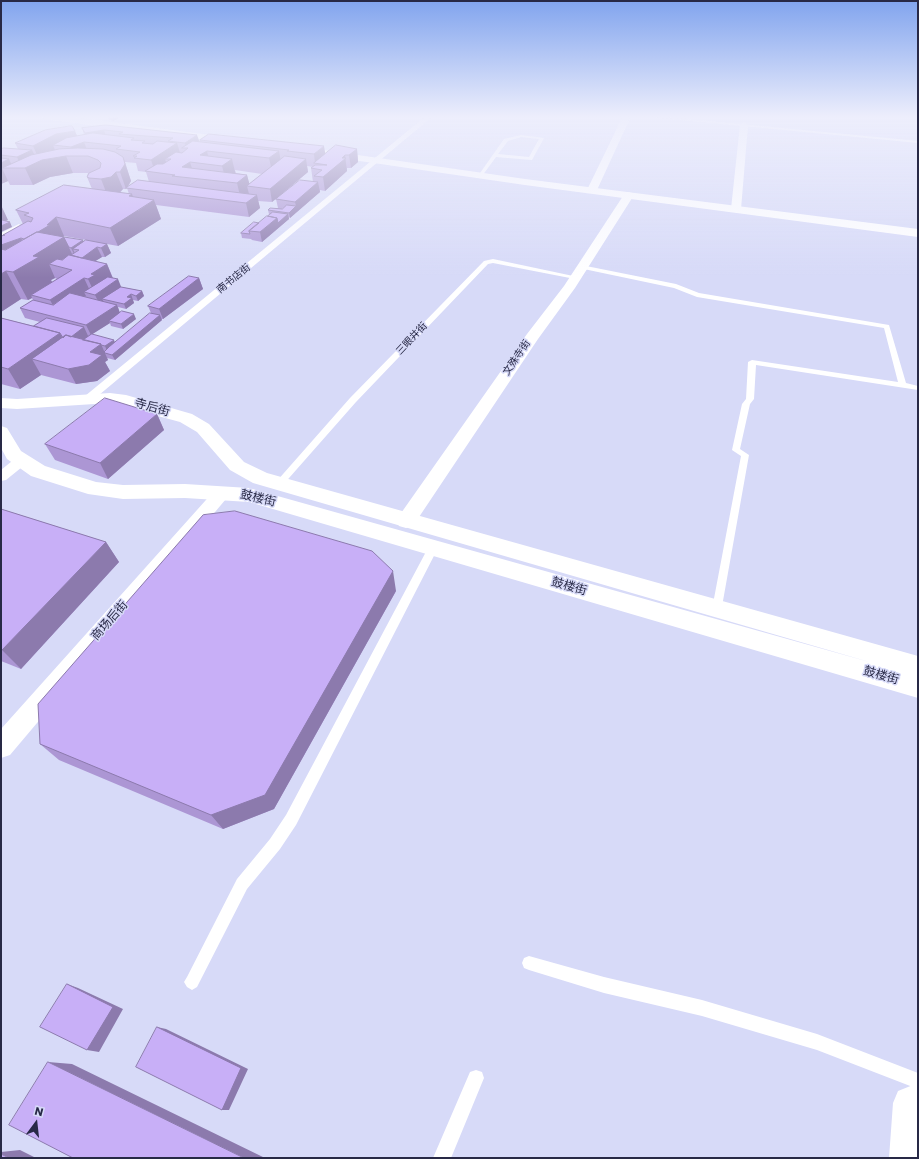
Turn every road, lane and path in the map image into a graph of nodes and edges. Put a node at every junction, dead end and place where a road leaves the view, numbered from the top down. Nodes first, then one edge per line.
1 (366, 170) edge
2 (447, 170) edge
3 (483, 170) edge
4 (601, 170) edge
5 (740, 170) edge
6 (480, 175) junction
7 (592, 190) junction
8 (629, 195) junction
9 (736, 209) junction
10 (28, 222) edge
11 (918, 233) edge
12 (1, 236) edge
13 (578, 272) junction
14 (903, 385) junction
15 (918, 388) edge
16 (89, 398) junction
17 (1, 403) edge
18 (1, 432) edge
19 (22, 460) junction
20 (1, 478) edge
21 (279, 484) junction
22 (220, 494) junction
23 (406, 521) junction
24 (433, 548) junction
25 (717, 609) junction
26 (918, 666) edge
27 (918, 687) edge
28 (1, 747) edge
29 (529, 963) dead end
30 (192, 982) dead end
31 (476, 1078) dead end
32 (918, 1081) edge
33 (918, 1099) edge
34 (442, 1158) edge
35 (906, 1158) edge

1 - 16 street, 南书店街
2 - 6 street
3 - 6 lane
4 - 7 street
5 - 9 street
6 - 7 street
7 - 8 street
8 - 9 street
8 - 13 street, 文殊寺街
9 - 11 street
10 - 12 lane
13 - 14 lane
13 - 21 lane, 三眼井街
13 - 23 street, 文殊寺街
14 - 15 lane
14 - 25 lane
16 - 17 street, 寺后街
16 - 21 street, 寺后街
18 - 19 street
19 - 20 street
19 - 22 street
21 - 23 street, 鼓楼街
22 - 24 street, 鼓楼街
22 - 28 street, 商场后街
23 - 25 street, 鼓楼街
24 - 27 street, 鼓楼街
24 - 30 lane
25 - 26 street, 鼓楼街
29 - 32 lane
31 - 34 lane
33 - 35 street

